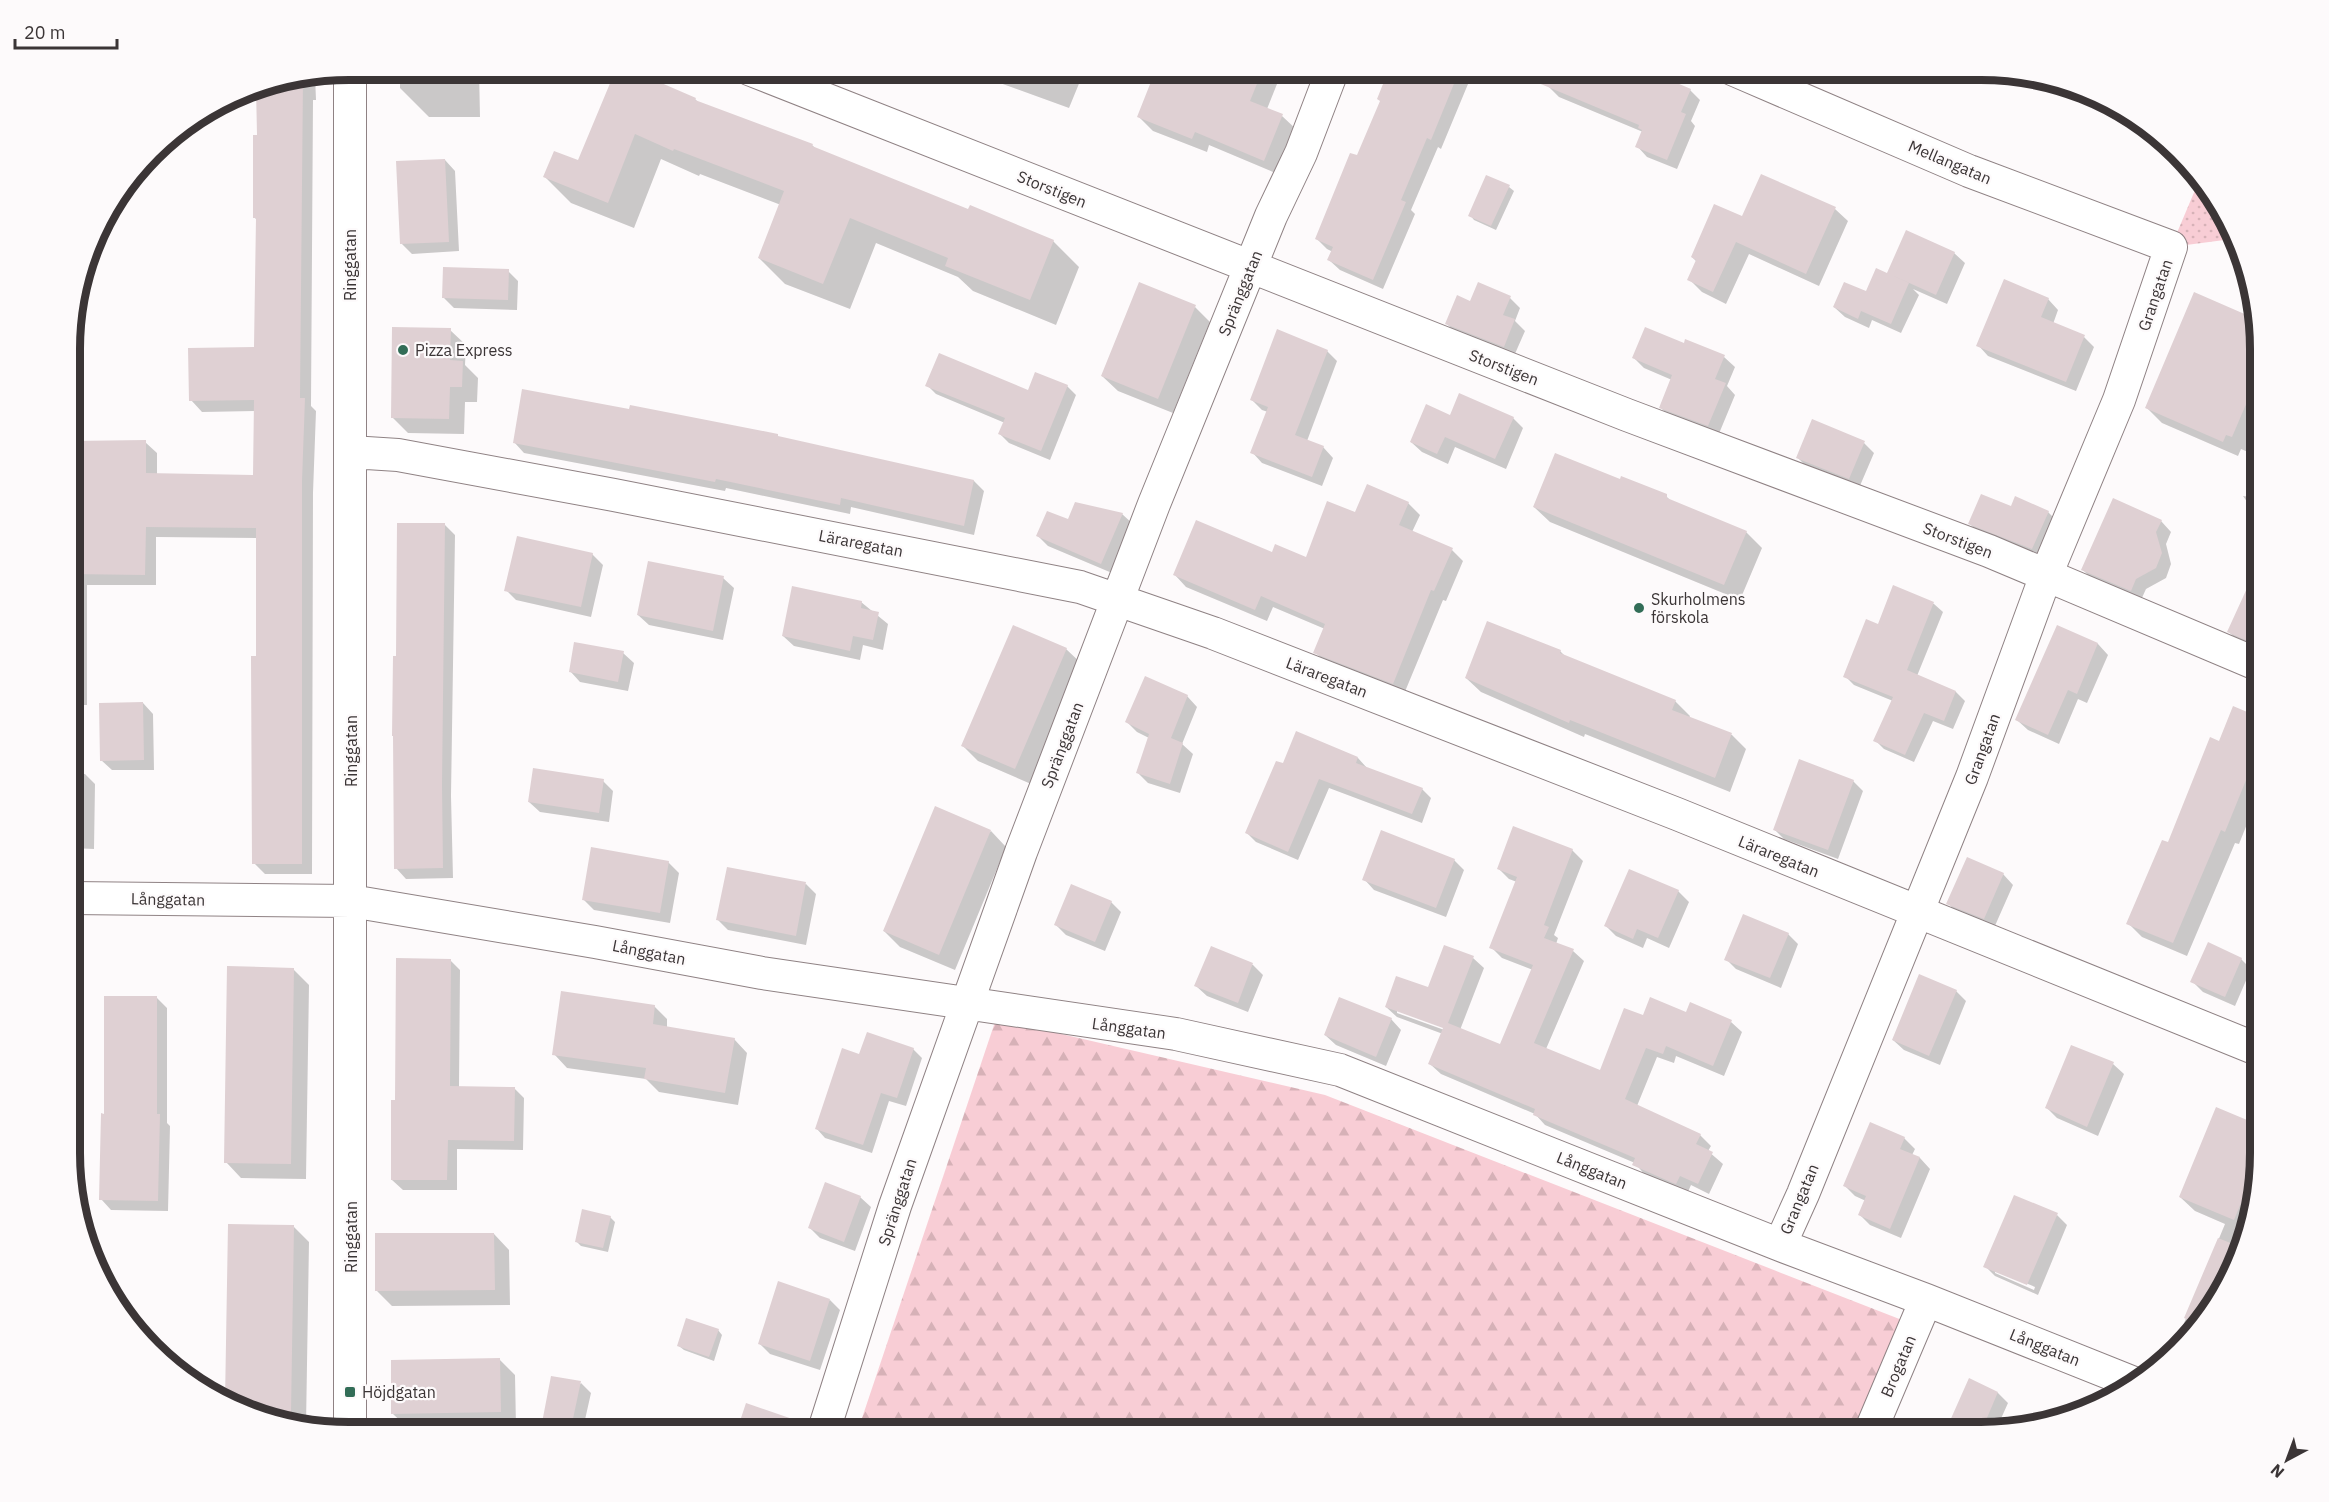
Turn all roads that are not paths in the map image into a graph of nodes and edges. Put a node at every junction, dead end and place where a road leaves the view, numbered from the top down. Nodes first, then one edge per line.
1 (350, 80) edge
2 (777, 80) edge
3 (1329, 80) edge
4 (1758, 80) edge
5 (2171, 247) joint
6 (1250, 267) junction
7 (351, 452) junction
8 (2046, 575) junction
9 (1118, 599) junction
10 (2250, 661) edge
11 (80, 898) edge
12 (351, 901) junction
13 (1918, 913) junction
14 (966, 1004) junction
15 (2250, 1046) edge
16 (1779, 1245) junction
17 (1926, 1300) junction
18 (2126, 1380) edge
19 (350, 1422) edge
20 (826, 1422) edge
21 (1874, 1422) edge

1 - 7 street, Ringgatan
2 - 6 street, Storstigen
3 - 6 street, Spränggatan
4 - 5 street, Mellangatan
5 - 8 street, Grangatan
6 - 8 street, Storstigen
6 - 9 street, Spränggatan
7 - 9 street, Läraregatan
7 - 12 street, Ringgatan
8 - 10 street, Storstigen
8 - 13 street, Grangatan
9 - 13 street, Läraregatan
9 - 14 street, Spränggatan
11 - 12 street, Långgatan
12 - 14 street, Långgatan
12 - 19 street, Ringgatan
13 - 15 street, Läraregatan
13 - 16 street, Grangatan
14 - 16 street, Långgatan
14 - 20 street, Spränggatan
16 - 17 street, Långgatan
17 - 18 street, Långgatan
17 - 21 street, Brogatan

